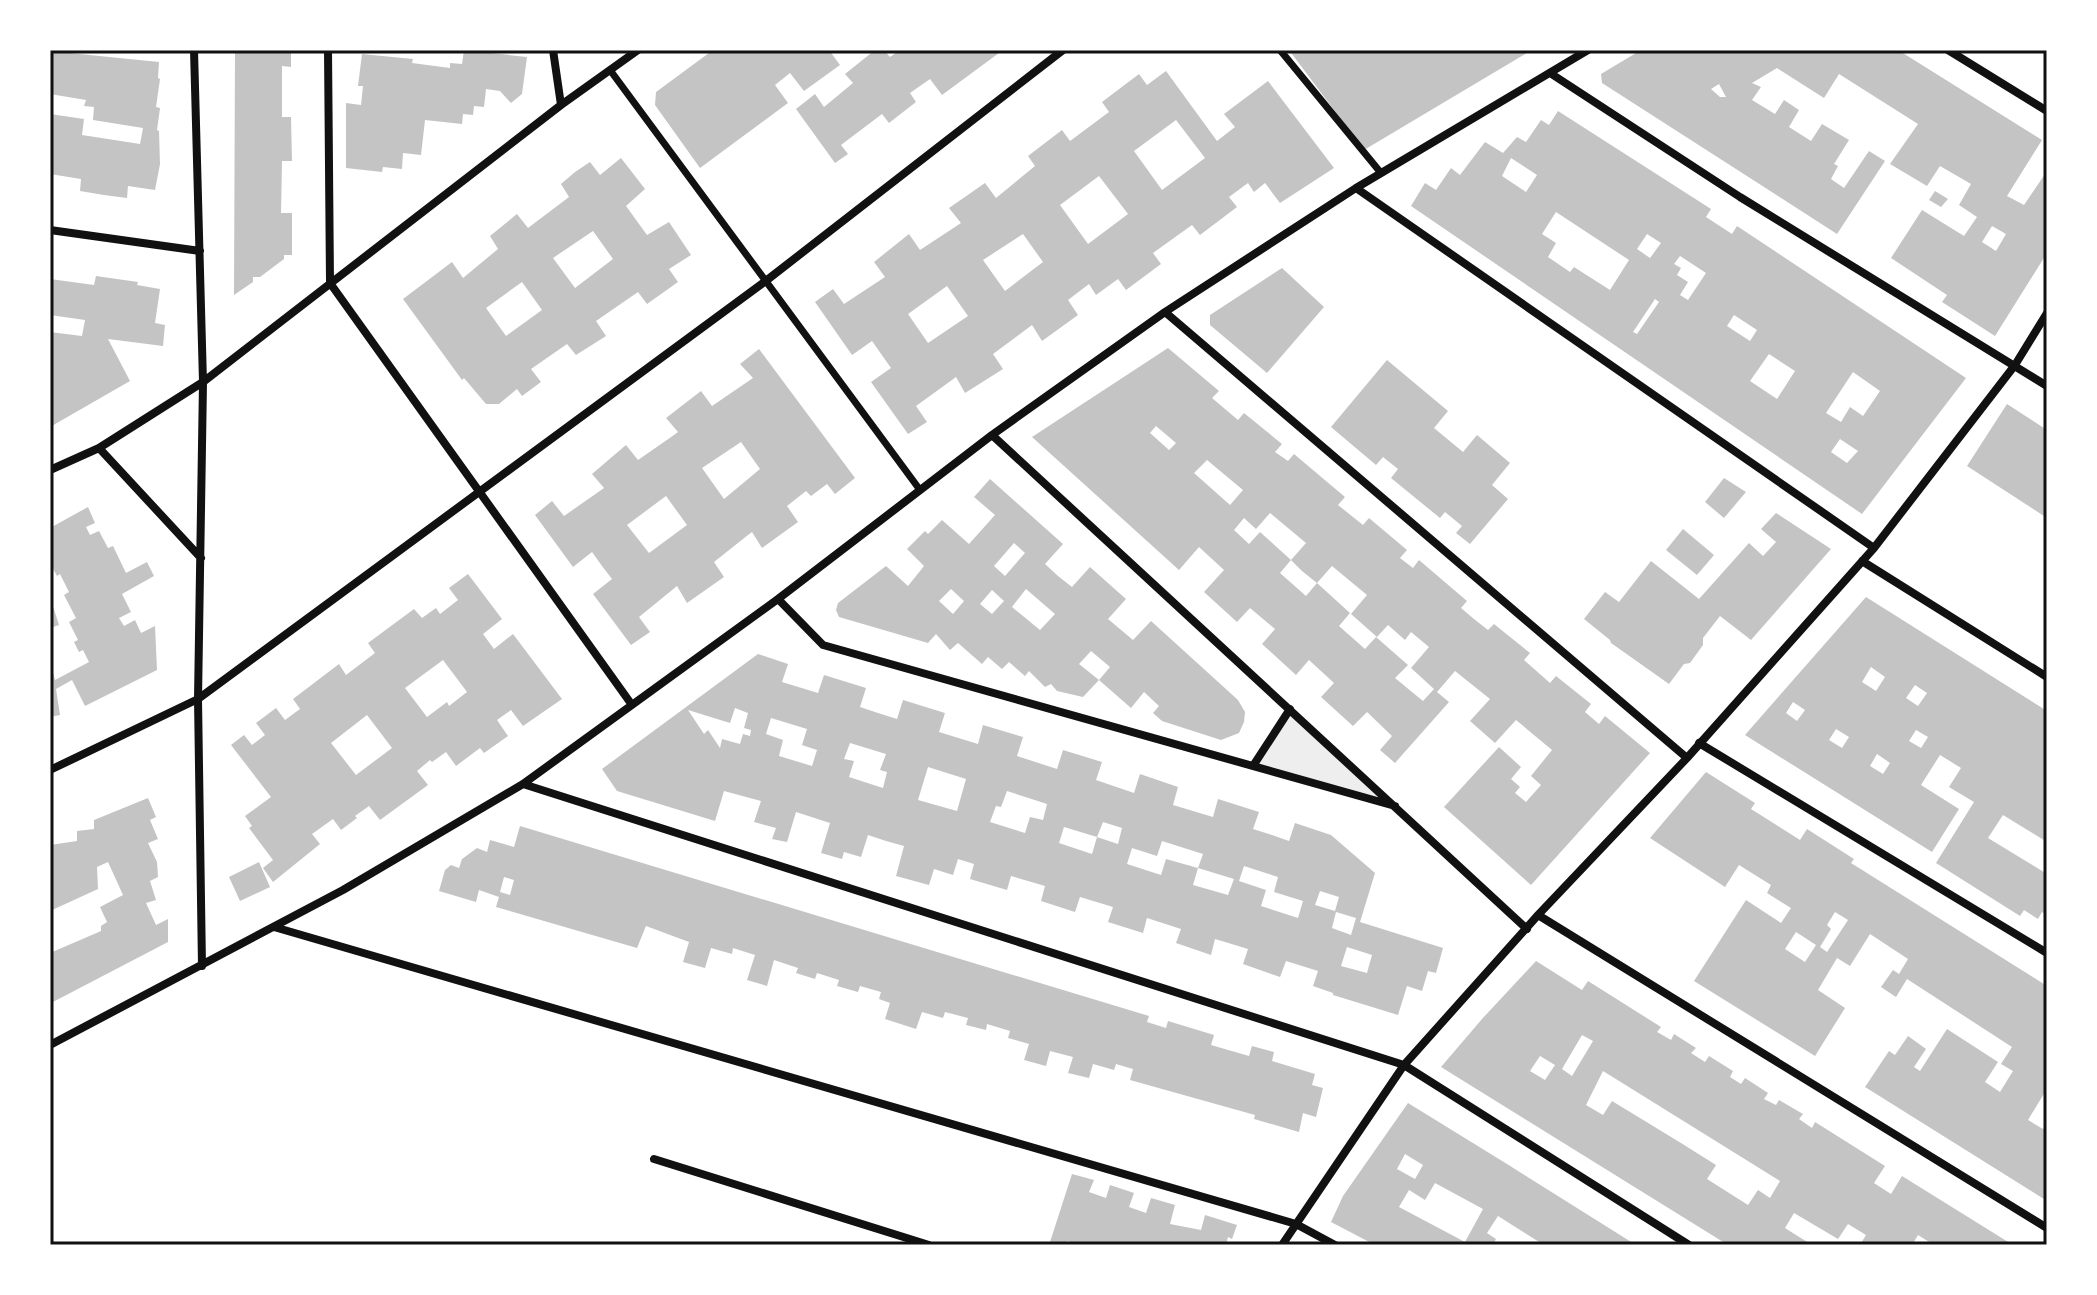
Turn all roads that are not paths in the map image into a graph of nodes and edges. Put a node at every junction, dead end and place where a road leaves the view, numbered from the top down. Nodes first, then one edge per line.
1 (194, 50) edge
2 (328, 50) edge
3 (553, 50) edge
4 (638, 50) edge
5 (1063, 50) edge
6 (1280, 50) edge
7 (1588, 50) edge
8 (1948, 50) edge
9 (610, 70) junction
10 (1550, 73) junction
11 (561, 105) junction
12 (2047, 111) edge
13 (1381, 173) junction
14 (1356, 188) junction
15 (50, 230) edge
16 (200, 251) junction
17 (767, 280) junction
18 (330, 283) junction
19 (1165, 312) junction
20 (2047, 313) edge
21 (2015, 365) junction
22 (203, 382) junction
23 (2047, 386) edge
24 (992, 435) junction
25 (99, 448) junction
26 (50, 470) edge
27 (920, 490) junction
28 (479, 494) junction
29 (1874, 548) junction
30 (201, 558) junction
31 (1862, 561) junction
32 (778, 599) junction
33 (2047, 677) edge
34 (198, 699) junction
35 (632, 705) junction
36 (1290, 709) junction
37 (1699, 743) junction
38 (1687, 758) junction
39 (1253, 766) junction
40 (50, 770) edge
41 (523, 784) junction
42 (1397, 806) junction
43 (1538, 915) junction
44 (274, 927) junction
45 (1527, 929) junction
46 (2047, 953) edge
47 (202, 966) junction
48 (50, 1037) edge
49 (61, 1040) junction
50 (50, 1045) edge
51 (1404, 1065) junction
52 (654, 1159) dead end
53 (1296, 1224) junction
54 (2047, 1228) edge
55 (929, 1245) edge
56 (1282, 1245) edge
57 (1335, 1245) edge
58 (1689, 1245) edge

1 - 16 street
2 - 18 street
3 - 11 street
4 - 9 street
5 - 17 street
6 - 13 street
7 - 10 street
8 - 12 street
9 - 11 street
9 - 17 street
10 - 13 street
10 - 21 street
11 - 18 street
13 - 14 street
14 - 19 street
14 - 29 street
15 - 16 street
16 - 22 street
17 - 27 street
17 - 28 street
18 - 22 street
18 - 28 street
19 - 24 street
19 - 38 street
20 - 21 street
21 - 23 street
21 - 29 street
22 - 25 street
22 - 30 street
24 - 27 street
24 - 36 street
25 - 26 street
25 - 30 street
27 - 32 street
28 - 34 street
28 - 35 street
29 - 31 street
30 - 34 street
31 - 33 street
31 - 37 street
32 - 35 street
32 - 39 street
34 - 40 street
34 - 47 street
35 - 41 street
36 - 39 street
36 - 42 street
37 - 38 street
37 - 46 street
38 - 43 street
39 - 42 street
41 - 44 street
41 - 51 street
42 - 45 street
43 - 45 street
43 - 54 street
44 - 47 street
44 - 53 street
45 - 51 street
47 - 49 street
48 - 49 street
49 - 50 street
51 - 53 street
51 - 58 street
52 - 55 street
53 - 56 street
53 - 57 street

